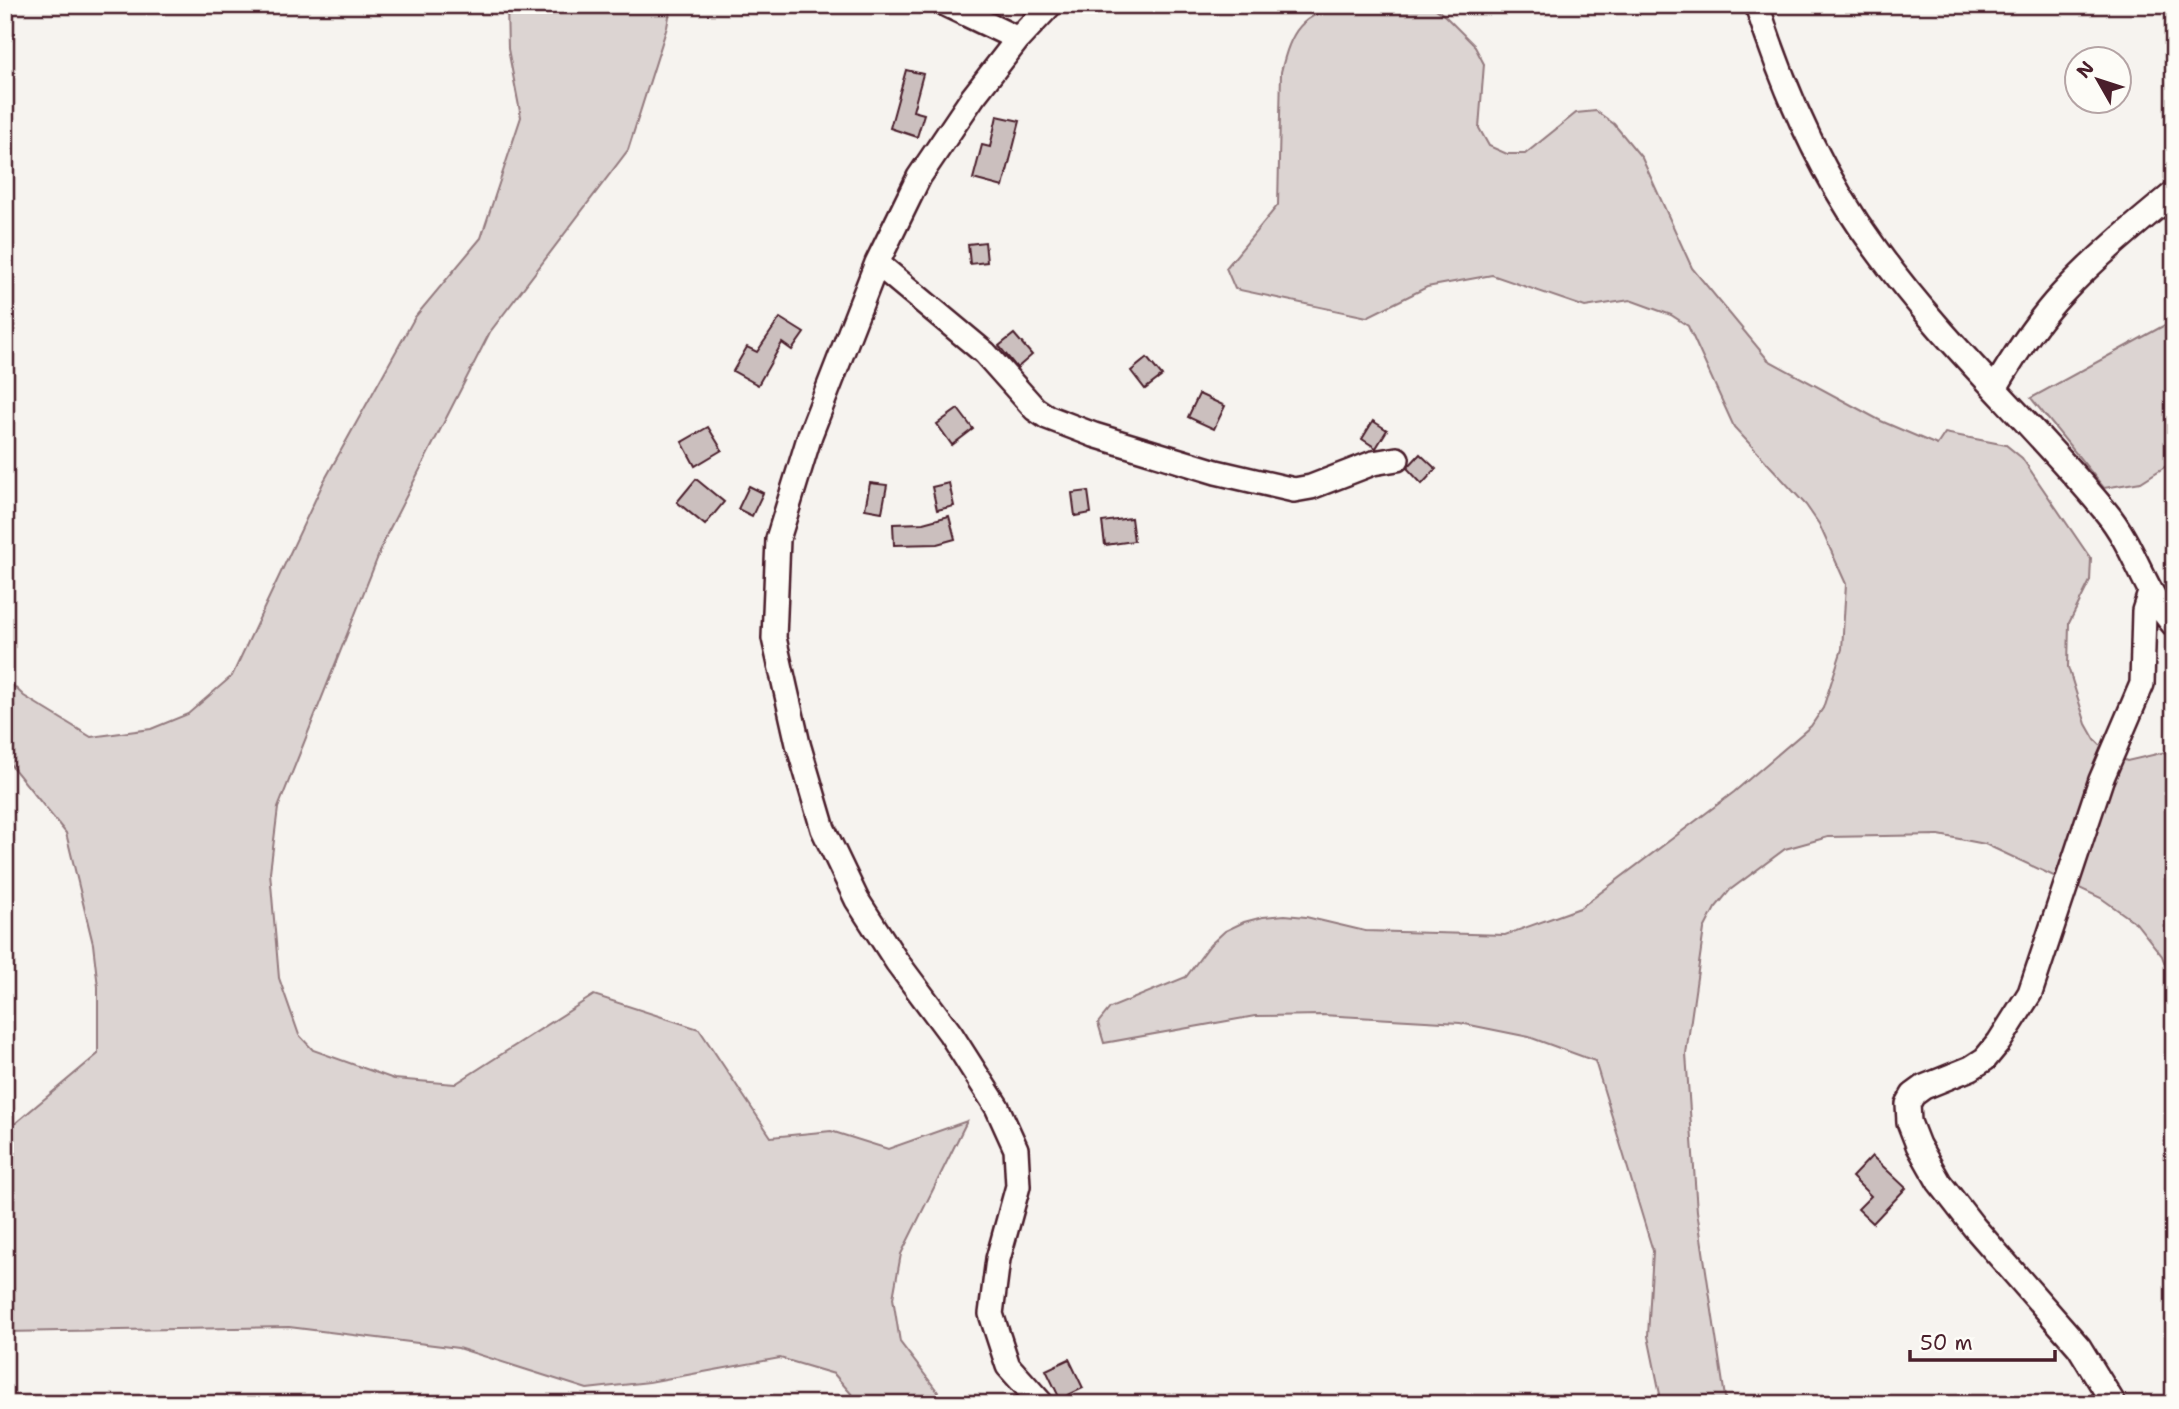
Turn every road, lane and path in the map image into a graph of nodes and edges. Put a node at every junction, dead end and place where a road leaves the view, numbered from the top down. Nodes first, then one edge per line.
1 (947, 5) edge
2 (1050, 5) edge
3 (1757, 5) edge
4 (1018, 39) junction
5 (2174, 193) edge
6 (877, 263) junction
7 (1995, 388) junction
8 (1397, 459) dead end
9 (2150, 593) junction
10 (2174, 625) edge
11 (1042, 1404) edge
12 (2114, 1404) edge

1 - 4 street
2 - 4 street
3 - 7 street
4 - 6 street
5 - 7 street
6 - 8 street
6 - 11 street
7 - 9 street
9 - 10 street
9 - 12 street

